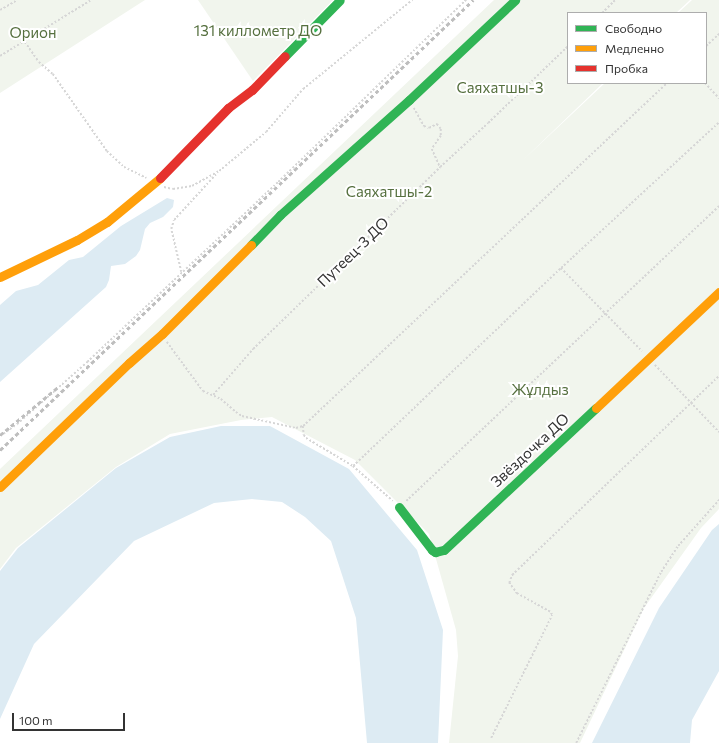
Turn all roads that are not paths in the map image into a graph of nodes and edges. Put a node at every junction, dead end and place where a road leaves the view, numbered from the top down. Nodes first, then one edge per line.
1 (340, 0) edge
2 (515, 0) edge
3 (0, 277) edge
4 (719, 292) edge
5 (0, 487) edge
6 (399, 507) road end

1 - 3 street
2 - 5 street
4 - 6 street, Звёздочка ДО

